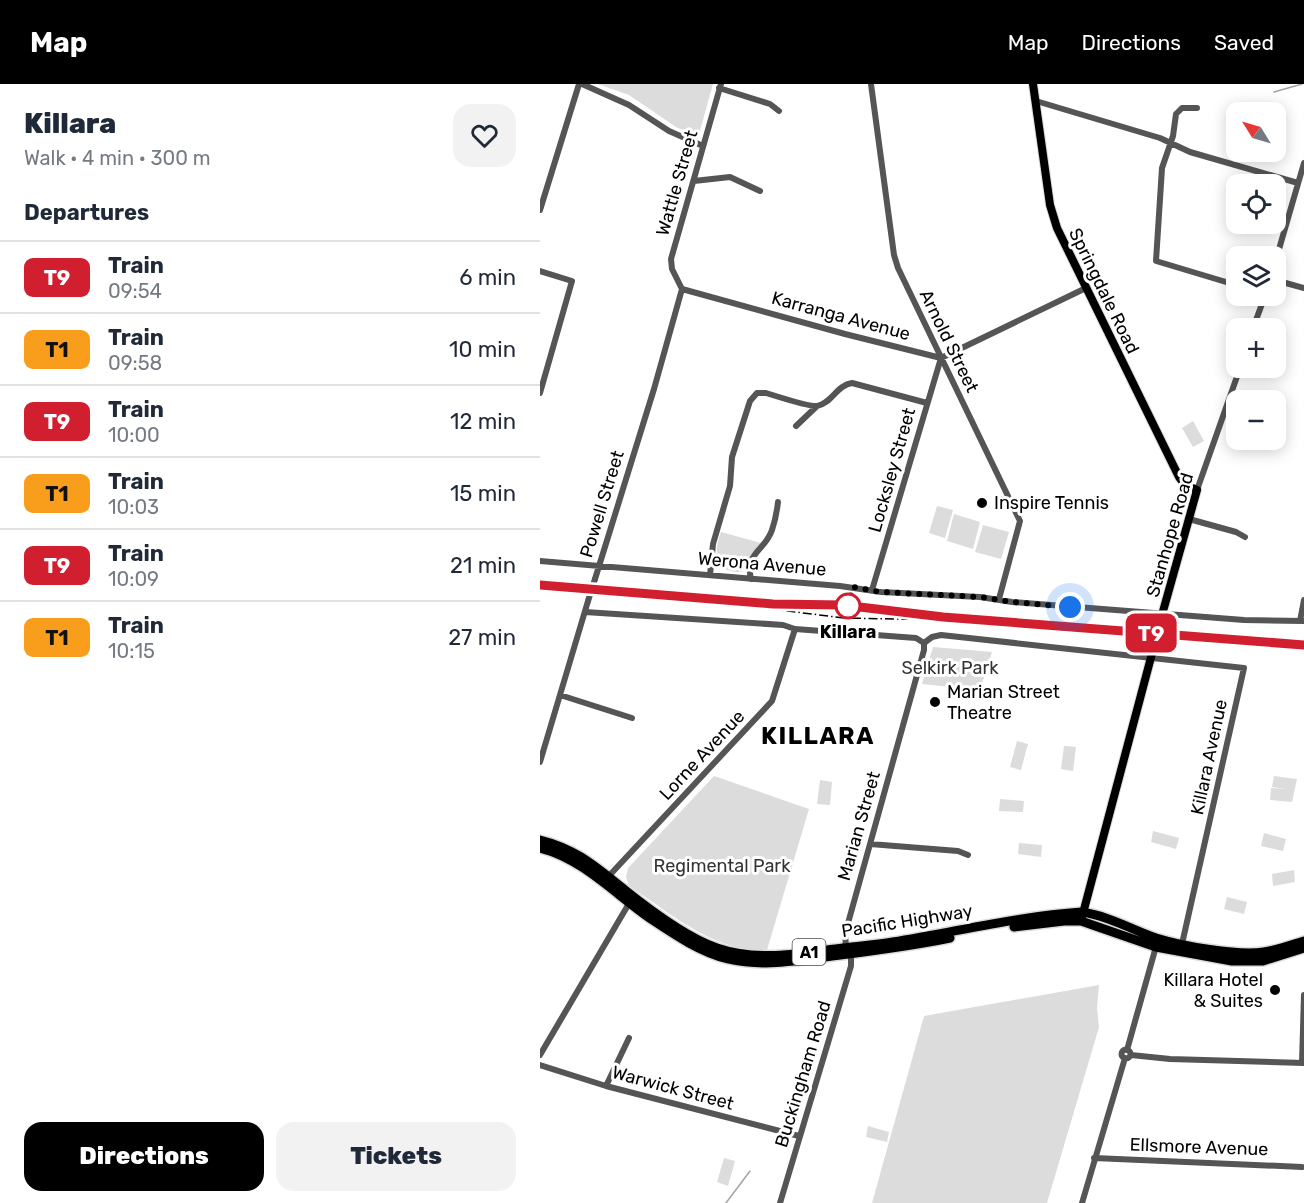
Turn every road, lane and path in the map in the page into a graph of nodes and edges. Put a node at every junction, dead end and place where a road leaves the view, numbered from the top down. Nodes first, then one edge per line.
1 (581, 84) edge
2 (871, 84) edge
3 (1034, 84) edge
4 (720, 86) edge
5 (1036, 101) junction
6 (1197, 108) dead end
7 (778, 111) dead end
8 (1170, 142) junction
9 (703, 146) junction
10 (1304, 163) edge
11 (694, 181) junction
12 (1298, 183) junction
13 (760, 191) dead end
14 (540, 210) edge
15 (1280, 246) edge
16 (540, 271) edge
17 (1226, 282) edge
18 (1286, 283) edge
19 (1086, 288) junction
20 (1304, 288) edge
21 (682, 289) junction
22 (941, 358) junction
23 (1236, 378) edge
24 (540, 393) edge
25 (927, 403) junction
26 (816, 407) junction
27 (796, 426) dead end
28 (1197, 490) junction
29 (778, 502) dead end
30 (1189, 519) junction
31 (1245, 537) dead end
32 (540, 561) edge
33 (599, 566) junction
34 (710, 574) junction
35 (751, 579) junction
36 (872, 590) junction
37 (999, 599) junction
38 (1304, 600) edge
39 (585, 612) junction
40 (1161, 618) junction
41 (1302, 621) edge
42 (795, 629) junction
43 (924, 643) junction
44 (1151, 657) junction
45 (560, 695) junction
46 (632, 718) dead end
47 (540, 762) edge
48 (540, 840) edge
49 (870, 844) junction
50 (540, 848) edge
51 (968, 855) dead end
52 (606, 880) junction
53 (631, 899) junction
54 (1082, 917) junction
55 (1304, 941) edge
56 (1157, 943) junction
57 (1182, 944) junction
58 (1304, 948) edge
59 (848, 951) junction
60 (1304, 995) edge
61 (629, 1038) dead end
62 (540, 1054) edge
63 (1128, 1054) junction
64 (1303, 1063) edge
65 (540, 1065) edge
66 (606, 1086) junction
67 (800, 1136) junction
68 (1094, 1158) junction
69 (1302, 1167) dead end
70 (780, 1203) edge
71 (1082, 1203) edge

1 - 9 street
1 - 14 street
2 - 22 street, Arnold Street
3 - 5 main road, Springdale Road
4 - 7 street
4 - 9 street, Wattle Street
5 - 8 street
5 - 19 main road, Springdale Road
6 - 8 street
8 - 12 street
8 - 17 street
9 - 11 street, Wattle Street
10 - 12 street
11 - 13 street
11 - 21 street, Wattle Street
12 - 15 street
16 - 24 street
18 - 20 street
19 - 22 street
19 - 28 main road, Springdale Road
21 - 22 street, Karranga Avenue
21 - 33 street, Powell Street
22 - 25 street, Locksley Street
22 - 37 street, Arnold Street
23 - 28 street, Stanhope Road
25 - 26 street
25 - 36 street, Locksley Street
26 - 27 street
26 - 34 street
28 - 30 main road, Stanhope Road
29 - 35 street
30 - 31 street
30 - 40 main road, Stanhope Road
32 - 33 street, Werona Avenue
33 - 34 street, Werona Avenue
33 - 39 street, Powell Street, bridge
34 - 35 street, Werona Avenue
35 - 36 street, Werona Avenue
36 - 37 street, Werona Avenue
37 - 40 street, Werona Avenue
38 - 41 street
39 - 42 street
39 - 45 street, Powell Street
40 - 41 street, Werona Avenue
40 - 44 main road, Stanhope Road, bridge
42 - 43 street
42 - 52 street, Lorne Avenue
43 - 44 street
43 - 49 street, Marian Street
44 - 54 main road, Stanhope Road
44 - 57 street, Killara Avenue
45 - 46 street
45 - 47 street, Powell Street
48 - 52 highway, Pacific Highway / A1
49 - 51 street
49 - 59 street, Marian Street
50 - 52 highway, Pacific Highway / A1
52 - 53 highway, Pacific Highway / A1
53 - 59 highway, Pacific Highway / A1
53 - 62 street
54 - 56 highway, Pacific Highway / A1
54 - 59 highway, Pacific Highway / A1
55 - 57 highway, Pacific Highway / A1
56 - 57 highway, Pacific Highway / A1
56 - 58 highway, Pacific Highway / A1
56 - 63 street
59 - 67 street, Buckingham Road
60 - 64 street
61 - 66 street
63 - 64 street
63 - 68 street
65 - 66 street, Warwick Street
66 - 67 street, Warwick Street
67 - 70 street, Buckingham Road
68 - 69 street, Ellsmore Avenue
68 - 71 street

